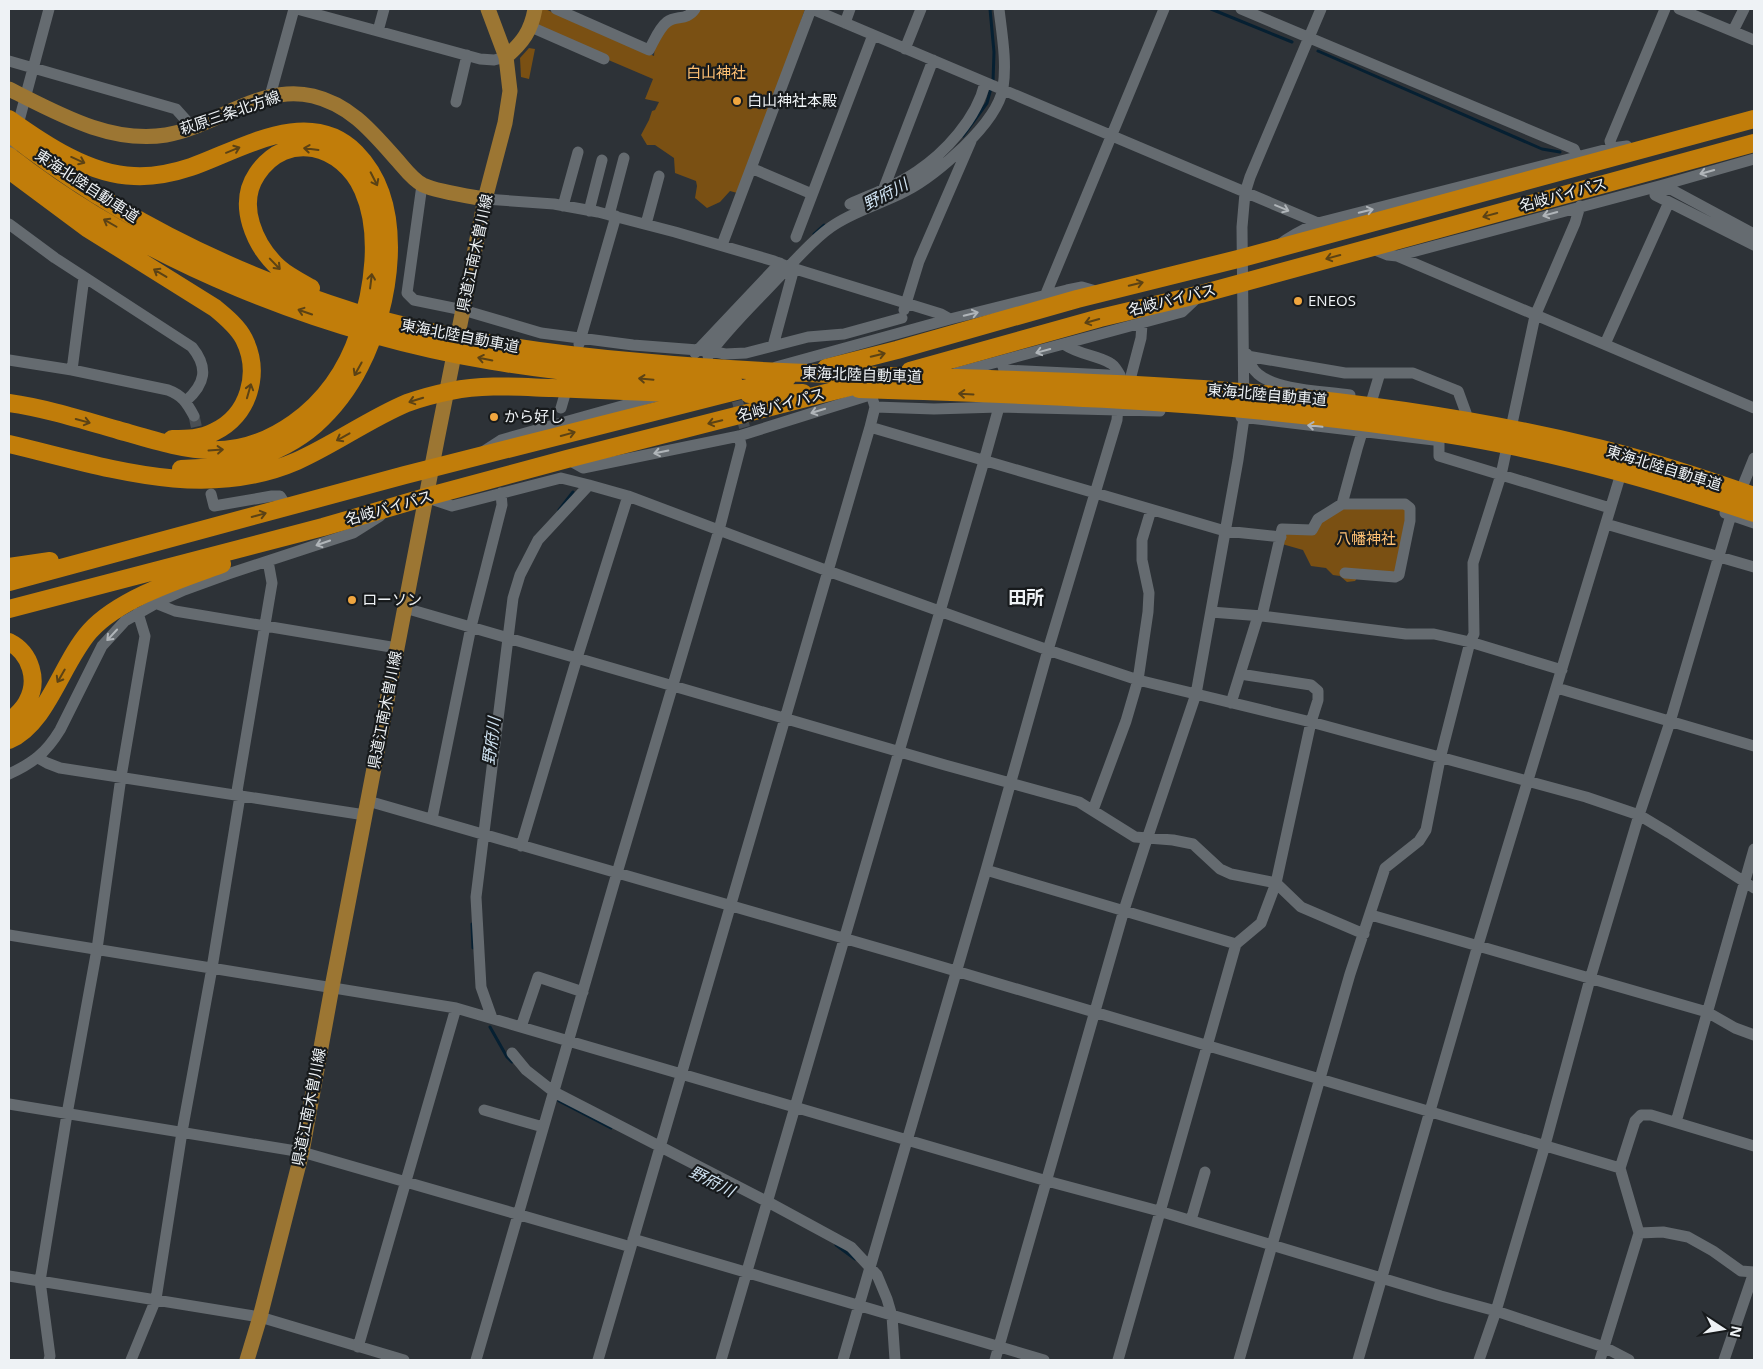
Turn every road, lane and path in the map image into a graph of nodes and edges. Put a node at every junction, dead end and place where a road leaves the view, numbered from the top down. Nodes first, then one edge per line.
1 (49, 9) edge
2 (295, 9) edge
3 (384, 9) edge
4 (488, 9) edge
5 (556, 9) edge
6 (695, 9) edge
7 (811, 9) edge
8 (850, 9) edge
9 (921, 9) edge
10 (999, 9) edge
11 (1164, 9) edge
12 (1241, 9) edge
13 (1321, 9) edge
14 (1665, 9) edge
15 (1679, 9) edge
16 (1744, 9) edge
17 (532, 14) edge
18 (845, 23) junction
19 (378, 31) junction
20 (1733, 31) junction
21 (873, 35) junction
22 (1309, 38) junction
23 (1754, 40) edge
24 (906, 49) junction
25 (467, 56) junction
26 (506, 57) junction
27 (604, 59) dead end
28 (9, 60) edge
29 (933, 60) junction
30 (33, 66) junction
31 (993, 86) junction
32 (9, 89) edge
33 (270, 96) junction
34 (25, 97) junction
35 (456, 102) dead end
36 (9, 119) edge
37 (1754, 119) edge
38 (193, 128) junction
39 (9, 133) edge
40 (1112, 136) junction
41 (972, 137) junction
42 (1754, 142) edge
43 (33, 144) junction
44 (1612, 148) junction
45 (1644, 150) junction
46 (578, 152) dead end
47 (9, 157) edge
48 (624, 158) dead end
49 (1577, 158) junction
50 (1754, 158) edge
51 (602, 160) dead end
52 (751, 168) junction
53 (19, 174) edge
54 (659, 176) dead end
55 (422, 185) junction
56 (1666, 187) junction
57 (884, 188) junction
58 (1245, 193) junction
59 (812, 194) junction
60 (485, 199) junction
61 (1669, 202) junction
62 (850, 204) dead end
63 (563, 206) junction
64 (1580, 206) junction
65 (589, 211) junction
66 (613, 216) junction
67 (1318, 223) junction
68 (9, 224) edge
69 (646, 224) junction
70 (1754, 234) edge
71 (796, 237) dead end
72 (722, 245) junction
73 (1754, 246) edge
74 (1369, 248) junction
75 (1274, 249) junction
76 (1397, 256) junction
77 (1242, 258) junction
78 (786, 266) junction
79 (84, 277) junction
80 (1243, 282) junction
81 (1103, 292) junction
82 (1201, 294) junction
83 (1045, 296) junction
84 (906, 304) junction
85 (463, 310) junction
86 (355, 315) junction
87 (1535, 316) junction
88 (902, 318) junction
89 (950, 319) junction
90 (1142, 324) junction
91 (902, 332) junction
92 (581, 338) junction
93 (1244, 338) junction
94 (1605, 344) junction
95 (1065, 345) junction
96 (773, 346) junction
97 (702, 354) junction
98 (1247, 356) junction
99 (9, 360) edge
100 (1003, 366) junction
101 (72, 370) junction
102 (1380, 373) junction
103 (1125, 376) junction
104 (1244, 389) junction
105 (919, 391) junction
106 (871, 394) junction
107 (1372, 398) junction
108 (186, 401) junction
109 (9, 403) edge
110 (874, 407) junction
111 (999, 407) junction
112 (9, 408) edge
113 (561, 408) dead end
114 (1754, 408) edge
115 (1118, 409) junction
116 (47, 412) junction
117 (1466, 413) junction
118 (194, 416) tunnel mouth
119 (1244, 418) junction
120 (1514, 422) junction
121 (870, 427) junction
122 (118, 430) junction
123 (1363, 431) junction
124 (743, 433) junction
125 (1439, 441) junction
126 (9, 444) edge
127 (9, 451) edge
128 (40, 451) junction
129 (1507, 453) junction
130 (1754, 458) edge
131 (472, 459) junction
132 (567, 459) junction
133 (984, 461) junction
134 (108, 467) junction
135 (432, 469) junction
136 (1501, 475) junction
137 (1619, 480) junction
138 (589, 485) junction
139 (1751, 489) edge
140 (1096, 492) junction
141 (211, 494) dead end
142 (501, 494) junction
143 (628, 496) junction
144 (426, 497) junction
145 (1342, 504) junction
146 (397, 506) junction
147 (287, 507) junction
148 (1610, 508) junction
149 (1151, 510) junction
150 (1754, 514) edge
151 (1731, 515) junction
152 (236, 521) junction
153 (1754, 523) edge
154 (1606, 524) junction
155 (324, 527) junction
156 (718, 530) junction
157 (1225, 531) junction
158 (1281, 537) junction
159 (1718, 556) junction
160 (268, 561) junction
161 (9, 567) edge
162 (1754, 567) edge
163 (828, 571) junction
164 (1345, 573) dead end
165 (9, 582) edge
166 (155, 604) junction
167 (405, 608) junction
168 (9, 609) edge
169 (940, 611) junction
170 (1211, 612) junction
171 (138, 613) junction
172 (1260, 616) junction
173 (264, 626) junction
174 (471, 626) junction
175 (504, 636) junction
176 (9, 642) edge
177 (1470, 642) junction
178 (397, 648) junction
179 (1048, 650) junction
180 (577, 658) junction
181 (1562, 670) junction
182 (1240, 674) junction
183 (1138, 680) junction
184 (672, 686) junction
185 (1557, 688) junction
186 (1196, 694) junction
187 (1231, 703) junction
188 (786, 718) junction
189 (9, 722) edge
190 (1311, 722) junction
191 (1670, 722) junction
192 (9, 740) edge
193 (1754, 746) edge
194 (898, 751) junction
195 (38, 758) junction
196 (1440, 759) junction
197 (9, 774) edge
198 (121, 777) junction
199 (1528, 782) junction
200 (1011, 783) junction
201 (240, 796) junction
202 (367, 808) junction
203 (1093, 810) junction
204 (1638, 815) junction
205 (432, 819) junction
206 (480, 833) junction
207 (1146, 838) junction
208 (521, 846) junction
209 (1754, 849) edge
210 (986, 870) junction
211 (617, 873) junction
212 (1276, 883) junction
213 (1750, 885) edge
214 (731, 906) junction
215 (1124, 910) junction
216 (1371, 914) junction
217 (1364, 934) junction
218 (9, 935) edge
219 (844, 939) junction
220 (1236, 944) junction
221 (1478, 945) junction
222 (97, 949) junction
223 (212, 968) junction
224 (957, 972) junction
225 (1590, 979) junction
226 (332, 987) junction
227 (582, 992) junction
228 (456, 1008) junction
229 (1094, 1012) junction
230 (1707, 1012) junction
231 (492, 1018) junction
232 (521, 1027) junction
233 (1754, 1035) edge
234 (568, 1041) junction
235 (1207, 1045) junction
236 (512, 1053) dead end
237 (682, 1073) junction
238 (1320, 1079) junction
239 (553, 1096) junction
240 (9, 1104) edge
241 (796, 1107) junction
242 (484, 1110) dead end
243 (1430, 1112) junction
244 (67, 1114) junction
245 (1676, 1122) junction
246 (543, 1127) junction
247 (182, 1132) junction
248 (907, 1140) junction
249 (1545, 1145) junction
250 (1754, 1146) edge
251 (660, 1150) junction
252 (302, 1152) junction
253 (1620, 1168) junction
254 (1205, 1172) dead end
255 (1047, 1180) junction
256 (406, 1182) junction
257 (766, 1205) junction
258 (1159, 1211) junction
259 (518, 1214) junction
260 (1191, 1220) junction
261 (1639, 1233) junction
262 (632, 1243) junction
263 (1272, 1244) junction
264 (869, 1270) junction
265 (1754, 1272) edge
266 (746, 1273) junction
267 (9, 1276) edge
268 (1382, 1278) junction
269 (40, 1281) junction
270 (156, 1299) junction
271 (858, 1305) junction
272 (1496, 1311) junction
273 (888, 1314) junction
274 (260, 1317) junction
275 (999, 1346) junction
276 (358, 1347) junction
277 (1604, 1347) junction
278 (391, 1358) edge
279 (49, 1360) edge
280 (131, 1360) edge
281 (247, 1360) edge
282 (404, 1360) edge
283 (476, 1360) edge
284 (598, 1360) edge
285 (720, 1360) edge
286 (843, 1360) edge
287 (895, 1360) edge
288 (995, 1360) edge
289 (1044, 1360) edge
290 (1118, 1360) edge
291 (1239, 1360) edge
292 (1358, 1360) edge
293 (1479, 1360) edge
294 (1600, 1360) edge
295 (1629, 1360) edge
296 (1724, 1360) edge

1 - 30 street
2 - 19 street
2 - 33 street
3 - 19 street
4 - 26 main road, 県道江南木曽川線
5 - 6 street
7 - 18 street
7 - 52 street
8 - 18 street
9 - 24 street
10 - 31 street
11 - 40 street
12 - 22 street
13 - 22 street
14 - 44 street
15 - 20 street
16 - 20 street
17 - 26 main road
17 - 27 street
18 - 21 street
19 - 25 street
20 - 23 street
21 - 24 street
21 - 59 street
22 - 49 street
22 - 58 street
24 - 29 street
25 - 26 street
25 - 35 street
26 - 60 main road, 県道江南木曽川線
28 - 30 street
29 - 31 street
29 - 57 street
30 - 34 street
30 - 38 street
31 - 40 street
31 - 41 street
31 - 57 street
32 - 34 main road, 萩原三条北方線
33 - 38 main road, 萩原三条北方線
33 - 55 main road, 萩原三条北方線
34 - 38 main road, 萩原三条北方線
34 - 47 street
36 - 43 highway
37 - 45 highway, 名岐バイパス
39 - 43 highway, 東海北陸自動車道
40 - 58 street
40 - 83 street
41 - 78 street
41 - 84 street
42 -> 74 highway, 名岐バイパス
43 - 86 highway, 東海北陸自動車道
43 -> 134 highway
44 - 45 street
44 - 49 street
45 - 75 highway, 名岐バイパス
46 - 63 street
47 - 53 highway, 東海北陸自動車道
48 - 66 street
67 -> 49 street
50 -> 56 street
51 - 65 street
52 - 59 street
52 - 72 street
86 -> 53 highway, 東海北陸自動車道
122 -> 53 highway
54 - 69 street
55 - 60 main road, 萩原三条北方線
55 - 85 street
56 - 61 street
56 - 64 street
56 - 70 street
57 - 62 street
58 -> 67 street
58 - 77 street
59 - 71 street
60 - 63 street
60 - 85 main road, 県道江南木曽川線
61 - 73 street
61 - 94 street
63 - 65 street
64 -> 76 street
64 - 87 street
65 - 66 street
66 - 69 street
66 - 92 street
67 - 75 street
68 - 79 street
69 - 72 street
72 - 78 street
74 - 76 street
74 -> 80 highway, 名岐バイパス
75 - 77 highway, 名岐バイパス
76 - 87 street
77 - 80 street
81 -> 77 highway, 名岐バイパス
78 - 84 street
78 - 96 street
78 - 97 street
79 - 101 street
79 - 108 street
80 - 82 highway, 名岐バイパス
80 - 93 street
81 - 83 street
131 -> 81 highway, 名岐バイパス
82 - 90 street
82 -> 132 highway, 名岐バイパス
89 -> 83 street
84 - 88 street
84 - 89 street
85 - 92 street
85 - 135 main road, 県道江南木曽川線
105 -> 86 highway, 東海北陸自動車道
122 -> 86 highway
86 - 139 highway, 東海北陸自動車道
87 - 94 street
87 - 120 street
88 - 91 street
88 - 96 street
89 - 91 street
90 - 95 street
90 - 103 street
91 - 131 street
92 - 97 street
92 - 113 street
93 - 98 street
93 - 104 street
94 - 114 street
95 -> 100 street
95 - 103 street
96 - 97 street
98 - 102 street
98 - 107 street
99 - 101 street
100 - 103 street
100 - 106 street
100 - 111 street
101 - 108 street
102 - 107 street
102 - 117 street
103 - 104 street
103 - 115 street
104 - 119 street
105 -> 134 highway
150 -> 105 highway, 東海北陸自動車道
106 - 110 street
106 -> 124 street
107 - 117 street
107 - 123 street
108 - 118 street
109 - 116 highway
110 - 111 street
110 - 121 street
111 - 115 street
111 - 133 street
112 - 116 highway
115 - 119 street
115 - 140 street
116 -> 122 highway
117 - 120 street
123 -> 119 street
119 - 157 street
120 - 129 street
120 - 139 street
121 - 133 street
121 - 163 street
123 - 125 street
123 - 145 street
124 -> 132 street
124 - 156 street
125 - 129 street
125 - 136 street
126 - 128 highway
127 - 128 highway
128 - 134 highway
129 - 136 street
129 - 137 street
130 - 139 street
131 - 135 highway, 名岐バイパス
132 - 144 highway, 名岐バイパス
133 - 140 street
133 - 169 street
135 - 144 main road, 県道江南木曽川線
135 - 147 highway, 名岐バイパス
136 - 148 street
136 - 177 street
137 - 148 street
137 - 151 street
138 - 142 street
138 - 143 street
138 - 175 street
139 - 151 street
140 - 149 street
140 - 179 street
141 - 147 street
142 - 144 street
142 - 174 street
143 - 156 street
143 - 180 street
144 - 146 highway, 名岐バイパス
144 - 167 main road, 県道江南木曽川線
145 - 158 street
145 - 164 street
146 - 155 highway, 名岐バイパス
146 -> 160 street
152 -> 147 highway, 名岐バイパス
148 - 154 street
149 - 157 street
149 - 183 street
151 - 153 street
151 - 159 street
152 - 161 highway
152 - 165 highway, 名岐バイパス
154 - 159 street
154 - 181 street
155 - 168 highway, 名岐バイパス
155 -> 192 highway
156 - 163 street
156 - 184 street
157 - 158 street
157 - 170 street
158 - 172 street
159 - 162 street
159 - 191 street
160 - 166 street
160 - 173 street
163 - 169 street
163 - 188 street
166 - 171 street
166 - 173 street
167 - 174 street
167 - 178 main road, 県道江南木曽川線
169 - 179 street
169 - 194 street
170 - 172 street
170 - 186 street
171 -> 195 street
171 - 198 street
172 - 177 street
172 - 182 street
173 - 178 street
173 - 201 street
174 - 175 street
174 - 205 street
175 - 180 street
175 - 206 street
176 - 189 highway
177 - 181 street
177 - 196 street
178 - 202 main road, 県道江南木曽川線
179 - 183 street
179 - 200 street
180 - 184 street
180 - 208 street
181 - 185 street
182 - 187 street
182 - 190 street
183 - 186 street
183 - 203 street
184 - 188 street
184 - 211 street
185 - 191 street
185 - 199 street
186 - 187 street
186 - 207 street
187 - 190 street
188 - 194 street
188 - 214 street
190 - 196 street
190 - 212 street
191 - 193 street
191 - 204 street
194 - 200 street
194 - 219 street
195 - 197 street
195 - 198 street
196 - 199 street
196 - 216 street
198 - 201 street
198 - 222 street
199 - 204 street
199 - 221 street
200 - 203 street
200 - 210 street
201 - 202 street
201 - 223 street
202 - 205 street
202 - 226 main road, 県道江南木曽川線
203 - 207 street
204 - 213 street
204 - 225 street
205 - 206 street
206 - 208 street
206 - 231 street
207 - 212 street
207 - 215 street
208 - 211 street
209 - 213 street
210 - 215 street
210 - 224 street
211 - 214 street
211 - 227 street
212 - 217 street
212 - 220 street
213 - 230 street
214 - 219 street
214 - 237 street
215 - 220 street
215 - 229 street
216 - 217 street
216 - 221 street
217 - 238 street
218 - 222 street
219 - 224 street
219 - 241 street
220 - 235 street
221 - 225 street
221 - 243 street
222 - 223 street
222 - 244 street
223 - 226 street
223 - 247 street
224 - 229 street
224 - 248 street
225 - 230 street
225 - 249 street
226 - 228 street
226 - 252 main road, 県道江南木曽川線
227 - 232 street
227 - 234 street
228 - 231 street
228 - 256 street
229 - 235 street
229 - 255 street
230 - 233 street
230 - 245 street
231 - 232 street
232 - 234 street
234 - 237 street
234 - 239 street
235 - 238 street
235 - 258 street
236 - 239 street
237 - 241 street
237 - 251 street
238 - 243 street
238 - 263 street
239 - 246 street
239 - 251 street
240 - 244 street
241 - 248 street
241 - 257 street
242 - 246 street
243 - 249 street
243 - 268 street
244 - 247 street
244 - 269 street
245 - 250 street
245 - 253 street
246 - 259 street
247 - 252 street
247 - 270 street
248 - 255 street
248 - 264 street
249 - 253 street
249 - 272 street
251 - 257 street
251 - 262 street
252 - 256 street
252 - 274 main road, 県道江南木曽川線
253 - 261 street
254 - 260 street
255 - 258 street
255 - 275 street
256 - 259 street
256 - 276 street
257 - 264 street
257 - 266 street
258 - 260 street
258 - 290 street
259 - 262 street
259 - 283 street
260 - 263 street
261 - 265 street
261 - 277 street
262 - 266 street
262 - 284 street
263 - 268 street
263 - 291 street
264 - 271 street
264 - 273 street
265 - 296 street
266 - 271 street
266 - 285 street
267 - 269 street
268 - 272 street
268 - 292 street
269 - 270 street
269 - 279 street
270 - 274 street
270 - 280 street
271 - 273 street
271 - 286 street
272 - 277 street
272 - 293 street
273 - 275 street
273 - 287 street
274 - 276 street
274 - 281 main road, 県道江南木曽川線
275 - 288 street
275 - 289 street
276 - 278 street
277 - 294 street
277 - 295 street
278 - 282 street

